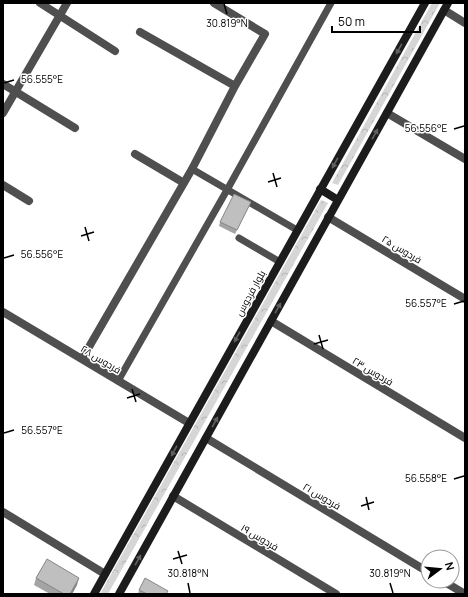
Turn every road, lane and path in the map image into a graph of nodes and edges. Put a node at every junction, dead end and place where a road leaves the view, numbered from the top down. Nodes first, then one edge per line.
1 (40, 3) edge
2 (67, 3) edge
3 (214, 3) edge
4 (331, 3) edge
5 (423, 4) edge
6 (446, 7) edge
7 (60, 15) junction
8 (465, 23) edge
9 (140, 32) dead end
10 (115, 51) dead end
11 (3, 84) edge
12 (235, 86) junction
13 (15, 92) junction
14 (3, 112) edge
15 (387, 112) junction
16 (75, 128) dead end
17 (135, 154) dead end
18 (465, 159) edge
19 (192, 169) junction
20 (184, 182) junction
21 (3, 185) edge
22 (320, 189) junction
23 (227, 190) junction
24 (338, 200) junction
25 (29, 201) dead end
26 (328, 217) junction
27 (297, 230) junction
28 (238, 238) dead end
29 (280, 262) junction
30 (465, 299) edge
31 (3, 312) edge
32 (271, 321) junction
33 (82, 359) junction
34 (118, 381) junction
35 (189, 423) junction
36 (206, 438) junction
37 (465, 438) edge
38 (173, 496) junction
39 (3, 512) edge
40 (420, 567) edge
41 (105, 574) junction
42 (121, 593) edge
43 (94, 594) edge
44 (336, 594) edge

1 - 7 street
2 - 7 street
3 - 12 street
4 - 23 lane
5 -> 22 main road, بلوار فردوس
6 - 8 street
6 - 15 main road
7 - 10 street
7 - 13 street
9 - 12 street
11 - 13 street
12 - 19 street
13 - 14 street
13 - 16 street
15 - 18 street
24 -> 15 main road
17 - 20 street
19 - 20 street
19 - 23 lane
20 - 33 street
21 - 25 street
22 - 24 main road
22 - 27 main road, بلوار فردوس
23 - 27 lane
23 - 34 lane
24 - 26 main road
26 - 30 street, فردوس ۲۵
32 -> 26 main road
27 - 29 main road, بلوار فردوس
28 - 29 lane
29 -> 35 main road, بلوار فردوس
31 - 33 street, فردوس ۲۸
36 -> 32 main road
32 - 37 street, فردوس ۲۳
33 - 34 street, فردوس ۲۸
34 - 35 street, فردوس ۲۸
35 -> 41 main road, بلوار فردوس
36 - 38 main road
36 - 40 street, فردوس ۲۱
42 -> 38 main road
38 - 44 street, فردوس ۱۹
39 - 41 street
41 - 43 main road, بلوار فردوس

